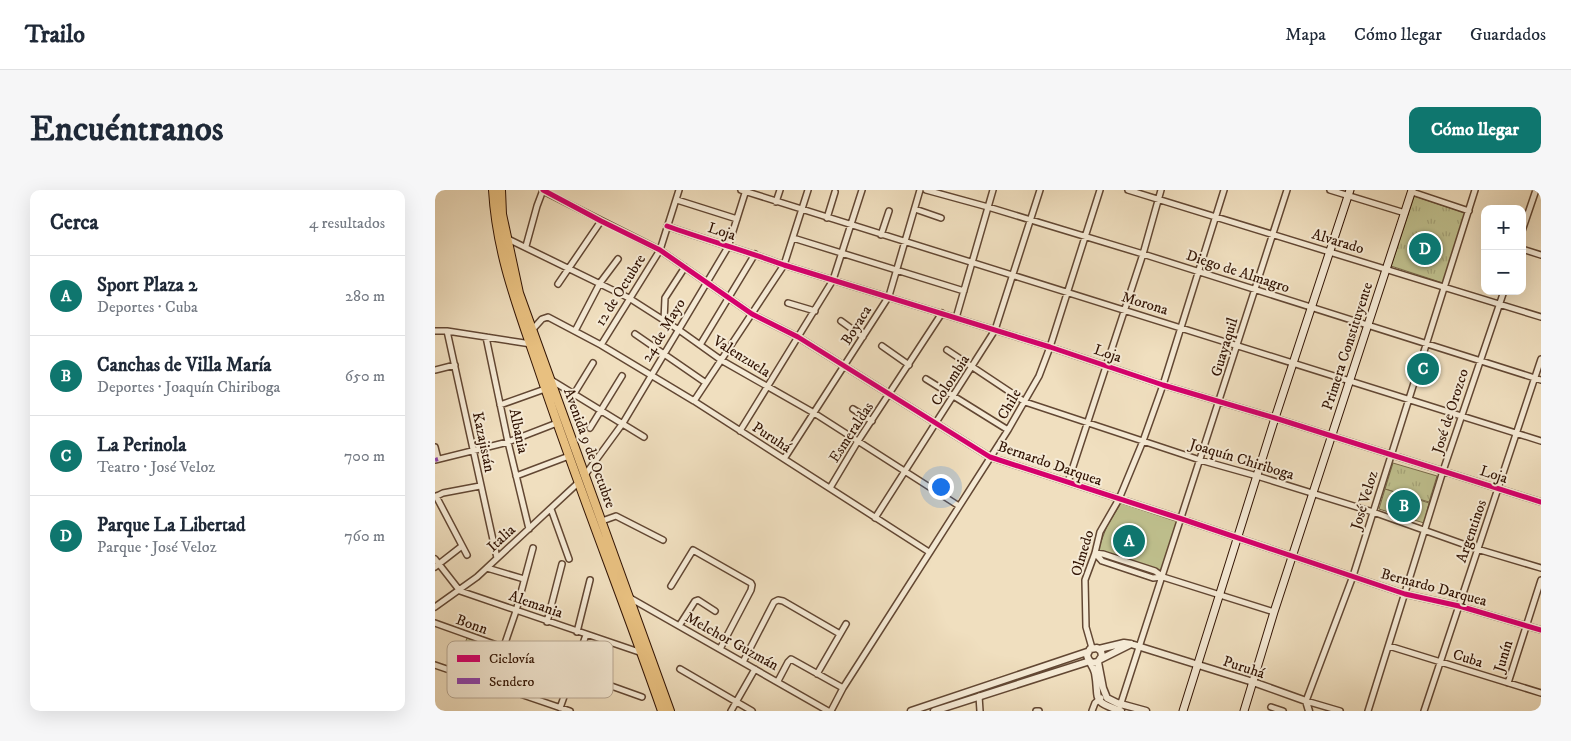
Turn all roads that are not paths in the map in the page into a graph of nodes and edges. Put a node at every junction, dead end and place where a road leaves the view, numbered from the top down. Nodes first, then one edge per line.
1 (493, 190) edge
2 (501, 190) edge
3 (679, 190) edge
4 (744, 190) edge
5 (779, 190) edge
6 (808, 190) edge
7 (862, 190) edge
8 (920, 190) edge
9 (927, 190) edge
10 (993, 190) edge
11 (1040, 190) edge
12 (1100, 190) edge
13 (1128, 190) edge
14 (1161, 190) edge
15 (1224, 190) edge
16 (1287, 190) edge
17 (1330, 190) edge
18 (1475, 190) edge
19 (1538, 190) edge
20 (543, 191) edge
21 (1412, 191) edge
22 (835, 192) dead end
23 (1349, 193) edge
24 (1158, 199) junction
25 (677, 200) junction
26 (776, 202) junction
27 (988, 207) junction
28 (915, 209) junction
29 (801, 210) junction
30 (889, 211) dead end
31 (1469, 211) junction
32 (1405, 213) junction
33 (1216, 217) junction
34 (827, 218) junction
35 (941, 218) dead end
36 (737, 219) junction
37 (1030, 220) junction
38 (601, 221) junction
39 (1526, 221) edge
40 (850, 225) junction
41 (667, 226) junction
42 (881, 235) junction
43 (1273, 235) junction
44 (1085, 237) junction
45 (506, 238) junction
46 (793, 238) junction
47 (905, 242) junction
48 (526, 246) junction
49 (727, 247) junction
50 (660, 250) junction
51 (1525, 250) edge
52 (1329, 251) junction
53 (842, 253) junction
54 (755, 254) junction
55 (1143, 254) junction
56 (1541, 255) edge
57 (618, 259) dead end
58 (971, 263) junction
59 (784, 264) junction
60 (685, 267) junction
61 (569, 268) junction
62 (1387, 269) junction
63 (897, 270) junction
64 (1199, 272) junction
65 (1013, 275) junction
66 (833, 280) junction
67 (707, 282) junction
68 (558, 284) dead end
69 (600, 284) junction
70 (1444, 287) junction
71 (1255, 289) junction
72 (964, 291) junction
73 (1068, 292) junction
74 (1502, 295) edge
75 (889, 296) junction
76 (629, 298) junction
77 (729, 298) junction
78 (788, 303) dead end
79 (1499, 304) junction
80 (1311, 308) junction
81 (1124, 309) junction
82 (815, 311) junction
83 (942, 313) junction
84 (752, 314) junction
85 (1541, 317) edge
86 (956, 318) junction
87 (664, 320) junction
88 (841, 321) dead end
89 (1367, 326) junction
90 (1180, 327) junction
91 (533, 329) junction
92 (679, 330) junction
93 (995, 330) junction
94 (435, 331) edge
95 (447, 331) junction
96 (575, 331) junction
97 (635, 334) dead end
98 (798, 336) junction
99 (486, 337) junction
100 (863, 337) junction
101 (534, 344) junction
102 (700, 344) junction
103 (1426, 344) junction
104 (601, 345) junction
105 (882, 346) dead end
106 (1237, 346) junction
107 (1051, 347) junction
108 (947, 350) dead end
109 (664, 354) junction
110 (1541, 359) edge
111 (721, 360) junction
112 (1480, 361) junction
113 (593, 363) dead end
114 (1293, 363) junction
115 (455, 365) junction
116 (909, 365) junction
117 (844, 366) junction
118 (1106, 366) junction
119 (972, 368) junction
120 (435, 370) edge
121 (622, 376) dead end
122 (651, 376) junction
123 (927, 379) dead end
124 (1538, 379) edge
125 (550, 380) junction
126 (1350, 381) junction
127 (706, 383) junction
128 (1163, 385) junction
129 (767, 387) junction
130 (545, 389) junction
131 (574, 394) junction
132 (891, 394) junction
133 (953, 397) junction
134 (1408, 400) junction
135 (694, 402) junction
136 (1025, 402) junction
137 (1220, 402) junction
138 (501, 405) junction
139 (853, 408) dead end
140 (601, 410) junction
141 (814, 413) junction
142 (1461, 416) junction
143 (1275, 418) junction
144 (872, 421) junction
145 (557, 423) junction
146 (623, 423) junction
147 (937, 423) junction
148 (1087, 423) junction
149 (590, 428) dead end
150 (1008, 430) junction
151 (740, 431) junction
152 (1516, 434) junction
153 (1332, 436) junction
154 (644, 437) dead end
155 (858, 441) junction
156 (1143, 441) junction
157 (1541, 441) edge
158 (508, 442) junction
159 (435, 447) edge
160 (472, 450) junction
161 (1391, 455) junction
162 (569, 456) junction
163 (990, 457) junction
164 (436, 459) edge
165 (784, 459) junction
166 (1200, 460) junction
167 (1443, 471) junction
168 (905, 472) junction
169 (585, 475) junction
170 (516, 476) junction
171 (1257, 476) junction
172 (579, 482) junction
173 (1068, 482) junction
174 (480, 486) junction
175 (830, 488) junction
176 (1498, 489) junction
177 (1314, 494) junction
178 (435, 496) edge
179 (1119, 499) junction
180 (1541, 502) edge
181 (959, 506) junction
182 (551, 509) junction
183 (1373, 512) junction
184 (875, 518) junction
185 (1182, 519) junction
186 (602, 521) junction
187 (529, 529) junction
188 (1424, 531) junction
189 (1238, 538) junction
190 (663, 540) dead end
191 (462, 546) junction
192 (533, 548) dead end
193 (1477, 549) junction
194 (929, 552) junction
195 (1095, 552) junction
196 (467, 555) dead end
197 (1293, 556) junction
198 (497, 558) junction
199 (435, 559) edge
200 (569, 559) dead end
201 (562, 564) dead end
202 (437, 565) edge
203 (487, 568) junction
204 (1541, 568) edge
205 (1353, 576) junction
206 (1163, 577) junction
207 (524, 579) junction
208 (591, 580) dead end
209 (1541, 580) edge
210 (671, 586) dead end
211 (460, 591) junction
212 (1405, 594) junction
213 (1219, 596) junction
214 (626, 598) junction
215 (1459, 606) junction
216 (435, 608) edge
217 (515, 611) junction
218 (715, 611) dead end
219 (1274, 612) junction
220 (547, 622) junction
221 (435, 624) edge
222 (846, 624) dead end
223 (679, 626) junction
224 (1526, 626) junction
225 (1541, 630) edge
226 (577, 632) junction
227 (840, 634) junction
228 (586, 635) junction
229 (483, 641) edge
230 (505, 641) edge
231 (584, 641) edge
232 (605, 641) edge
233 (613, 644) edge
234 (1131, 644) junction
235 (1389, 646) junction
236 (1140, 647) junction
237 (720, 649) junction
238 (1093, 650) junction
239 (642, 653) junction
240 (1095, 661) junction
241 (743, 662) junction
242 (1441, 662) junction
243 (435, 664) edge
244 (1197, 665) junction
245 (447, 668) edge
246 (680, 669) dead end
247 (755, 669) junction
248 (817, 674) junction
249 (778, 681) junction
250 (1253, 682) junction
251 (1508, 683) junction
252 (613, 686) edge
253 (843, 688) junction
254 (1541, 693) edge
255 (979, 696) junction
256 (1106, 696) junction
257 (643, 697) dead end
258 (531, 698) edge
259 (563, 698) edge
260 (1099, 701) junction
261 (1306, 701) junction
262 (736, 702) junction
263 (1120, 703) junction
264 (1271, 707) dead end
265 (560, 708) junction
266 (944, 709) edge
267 (570, 711) edge
268 (662, 711) edge
269 (670, 711) edge
270 (731, 711) edge
271 (752, 711) edge
272 (829, 711) edge
273 (911, 711) edge
274 (934, 711) edge
275 (980, 711) edge
276 (1092, 711) edge
277 (1121, 711) edge
278 (1146, 711) edge
279 (1183, 711) edge
280 (1244, 711) edge
281 (1283, 711) edge
282 (1307, 711) edge
283 (1340, 711) edge
284 (1368, 711) edge
285 (1424, 711) edge

1 - 101 main road, Avenida 9 de Octubre
2 - 45 main road, Avenida 9 de Octubre
3 - 25 street, 12 de Octubre
4 - 26 street, Morona
4 - 36 street, 24 de Mayo
5 - 26 street
6 - 29 street
7 - 40 street
8 - 28 street, Boyaca
9 - 27 street, Diego de Almagro
10 - 27 street
11 - 37 street, Colombia
12 - 44 street, Chile
13 - 24 street, Alvarado
14 - 24 street
15 - 33 street, Olmedo
16 - 43 street, Guayaquil
17 - 23 street
18 - 31 street, José Veloz
19 - 39 street
20 - 38 street, Bernardo Darquea
20 - 48 street
21 - 31 street
21 - 32 main road, Primera Constituyente
22 - 34 street
23 - 32 street
23 - 52 main road
24 - 33 street, Alvarado
24 - 55 street
25 - 36 street
25 - 41 street, 12 de Octubre
26 - 29 street, Morona
27 - 37 street, Diego de Almagro
27 - 58 street
28 - 35 street
28 - 47 street, Boyaca
29 - 34 street, Morona
29 - 46 street
30 - 42 street
31 - 70 street, José Veloz
32 - 62 main road, Primera Constituyente
33 - 43 street, Alvarado
33 - 64 street, Olmedo
34 - 40 street, Morona
36 - 49 street, 24 de Mayo
37 - 44 street, Diego de Almagro
37 - 65 street, Colombia
38 - 50 street, Bernardo Darquea
38 - 61 street
40 - 42 street, Morona
40 - 53 street
41 - 49 street, Loja
41 - 50 street, 12 de Octubre
42 - 47 street, Morona
43 - 52 street, Alvarado
43 - 71 street, Guayaquil
44 - 55 street, Diego de Almagro
44 - 73 street, Chile
45 - 48 street, Valenzuela
45 - 91 main road, Avenida 9 de Octubre
46 - 53 street
46 - 59 street
47 - 58 street, Morona
47 - 63 street, Boyaca
48 - 61 street, Valenzuela
49 - 54 street, Loja
49 - 67 street, 24 de Mayo
50 - 60 street, Bernardo Darquea
50 - 76 street, 12 de Octubre
51 - 56 street
52 - 62 street, Alvarado
52 - 80 main road
53 - 63 street
53 - 66 street
54 - 59 street, Loja
54 - 77 street
55 - 64 street, Diego de Almagro
55 - 81 street
57 - 69 street
58 - 65 street, Morona
58 - 72 street
59 - 66 street, Loja
59 - 84 street
60 - 67 street, Bernardo Darquea
60 - 87 street
61 - 68 street
61 - 69 street, Valenzuela
62 - 70 street, Alvarado
62 - 89 main road, Primera Constituyente
63 - 72 street
63 - 75 street, Boyaca
64 - 71 street, Diego de Almagro
64 - 90 street, Olmedo
65 - 73 street, Morona
65 - 93 street, Colombia
66 - 75 street, Loja
66 - 82 street
67 - 77 street, Bernardo Darquea
67 - 92 street, 24 de Mayo
69 - 76 street, Valenzuela
69 - 96 street
70 - 79 street, Alvarado
70 - 103 street, José Veloz
71 - 80 street, Diego de Almagro
71 - 106 street, Guayaquil
72 - 86 street
73 - 81 street, Morona
73 - 107 street, Chile
74 - 79 street, José de Orozco
75 - 83 street, Loja
75 - 100 street, Boyaca
76 - 87 street, Valenzuela
76 - 104 street, 12 de Octubre
77 - 84 street, Bernardo Darquea
77 - 102 street
78 - 82 street
79 - 85 street, Alvarado
79 - 112 street, José de Orozco
80 - 89 street, Diego de Almagro
80 - 114 main road
81 - 90 street, Morona
81 - 118 street
82 - 98 street
83 - 86 street, Loja
83 - 116 street, Esmeraldas
84 - 98 street, Bernardo Darquea
84 - 111 street
86 - 93 street, Loja
87 - 92 street, Valenzuela
88 - 100 street
89 - 103 street, Diego de Almagro
89 - 126 main road, Primera Constituyente
90 - 106 street, Morona
90 - 128 street, Olmedo
91 - 96 street, Puruhá
91 - 101 main road, Avenida 9 de Octubre
92 - 102 street, Valenzuela
92 - 109 street, 24 de Mayo
93 - 107 street, Loja
93 - 119 street, Colombia
94 - 95 street
95 - 99 street
95 - 115 street, Kazajistán
96 - 104 street, Puruhá
97 - 109 street
98 - 117 street, Bernardo Darquea
98 - 129 street
99 - 101 street
99 - 138 street, Albania
100 - 117 street, Boyaca
101 - 125 main road, Avenida 9 de Octubre
101 - 130 main road, Avenida 9 de Octubre
102 - 111 street, Valenzuela
103 - 112 street, Diego de Almagro
103 - 134 street, José Veloz
104 - 122 street, Puruhá
105 - 116 street
106 - 114 street, Morona
106 - 137 street, Guayaquil
107 - 118 street, Loja
107 - 136 street, Chile
108 - 119 street, Joaquín Chiriboga
109 - 122 street, 24 de Mayo
109 - 127 street
110 - 124 street, Argentinos
111 - 127 street
111 - 129 street, Valenzuela
112 - 124 street, Diego de Almagro
112 - 142 street, José de Orozco
113 - 131 street
114 - 126 street, Morona
114 - 143 main road
115 - 120 street
115 - 160 street, Kazajistán
116 - 132 street, Esmeraldas
117 - 132 street, Bernardo Darquea
117 - 141 street, Boyaca
118 - 128 street, Loja
118 - 148 street
119 - 133 street, Colombia
119 - 136 street, Joaquín Chiriboga
121 - 140 street
122 - 135 street, Puruhá
122 - 146 street, 24 de Mayo
123 - 133 street
124 - 152 street, Argentinos
125 - 131 street
125 - 169 main road, Avenida 9 de Octubre
126 - 134 street, Morona
126 - 153 main road, Primera Constituyente
127 - 135 street
128 - 137 street, Loja
128 - 156 street, Olmedo
129 - 141 street, Valenzuela
129 - 151 street
130 - 138 street
130 - 145 main road, Avenida 9 de Octubre
131 - 140 street
132 - 144 street, Esmeraldas
132 - 147 street, Bernardo Darquea
133 - 147 street, Colombia
133 - 150 street
134 - 142 street, Morona
134 - 161 street, José Veloz
135 - 151 street, Puruhá
136 - 148 street, Joaquín Chiriboga
136 - 150 street, Chile
137 - 143 street, Loja
137 - 166 street, Guayaquil
138 - 158 street, Albania
139 - 144 street
140 - 146 street
140 - 149 street
141 - 155 street, Valenzuela
141 - 165 street, Boyaca
142 - 152 street, Morona
142 - 167 street, José de Orozco
143 - 153 street, Loja
143 - 171 main road
144 - 155 street, Esmeraldas
145 - 158 street
145 - 162 main road, Avenida 9 de Octubre
146 - 154 street
146 - 169 street, 24 de Mayo
147 - 163 street, Bernardo Darquea
147 - 168 street, Colombia
148 - 156 street, Joaquín Chiriboga
148 - 173 street
150 - 163 street, Chile
151 - 165 street, Puruhá
152 - 157 street, Morona
152 - 176 street, Argentinos
153 - 161 street, Loja
153 - 177 main road, Primera Constituyente
155 - 168 street, Valenzuela
155 - 175 street, Esmeraldas
156 - 166 street, Joaquín Chiriboga
156 - 179 street, Olmedo
158 - 160 street
158 - 170 street, Albania
159 - 164 street
160 - 164 street
160 - 174 street, Kazajistán
161 - 167 street, Loja
161 - 183 street, José Veloz
162 - 170 street
162 - 172 main road, Avenida 9 de Octubre
163 - 173 street, Bernardo Darquea
163 - 181 street, Chile
165 - 175 street, Puruhá
166 - 171 street, Joaquín Chiriboga
166 - 185 street, Guayaquil
167 - 176 street, Loja
167 - 188 street, José de Orozco
168 - 181 street, Valenzuela
168 - 184 street, Colombia
169 - 186 main road, Avenida 9 de Octubre
170 - 187 street, Albania
171 - 177 street, Joaquín Chiriboga
171 - 189 main road
172 - 182 street, Italia
172 - 214 main road, Avenida 9 de Octubre
173 - 179 street, Bernardo Darquea
174 - 178 street
174 - 198 street, Kazajistán
175 - 184 street, Puruhá
176 - 180 street, Loja
176 - 193 street, Argentinos
177 - 183 street, Joaquín Chiriboga
177 - 197 main road, Primera Constituyente
178 - 191 street
179 - 185 street, Bernardo Darquea
179 - 195 street, Olmedo
181 - 194 street, Chile
182 - 187 street, Italia
182 - 200 street
183 - 188 street, Joaquín Chiriboga
183 - 205 street, José Veloz
184 - 194 street, Puruhá
185 - 189 street, Bernardo Darquea
185 - 206 street, Guayaquil
186 - 190 street
186 - 214 main road, Avenida 9 de Octubre
187 - 198 street, Italia
188 - 193 street, Joaquín Chiriboga
188 - 212 street, José de Orozco
189 - 197 street, Bernardo Darquea
189 - 213 main road
191 - 196 street
191 - 202 street
192 - 207 street
193 - 204 street, Joaquín Chiriboga
193 - 215 street, Argentinos
194 - 253 street, Chile
195 - 206 street
195 - 238 street, Olmedo
197 - 205 street, Bernardo Darquea
197 - 219 main road, Primera Constituyente
198 - 203 street, Italia
199 - 202 street
201 - 220 street
202 - 211 street
203 - 207 street
203 - 211 street, Italia
205 - 212 street, Bernardo Darquea
205 - 261 street, José Veloz
206 - 213 street
206 - 236 street, Guayaquil
207 - 217 street
208 - 226 street
209 - 224 street, Junín
210 - 237 street
211 - 216 street, Italia
211 - 217 street, Alemania
212 - 215 street, Bernardo Darquea
212 - 235 street, José de Orozco
213 - 219 street
213 - 244 main road
214 - 223 street, Melchor Guzmán
214 - 239 main road, Avenida 9 de Octubre
214 - 269 main road, Avenida 9 de Octubre
215 - 224 street, Bernardo Darquea
215 - 242 street, Argentinos
217 - 220 street, Alemania
217 - 230 street
218 - 223 street
219 - 250 main road, Primera Constituyente
220 - 226 street, Alemania
221 - 229 street, Bonn
222 - 227 street
223 - 237 street, Melchor Guzmán
224 - 225 street, Bernardo Darquea
224 - 251 street, Junín
226 - 228 street, Alemania
227 - 241 street
227 - 248 street
228 - 231 street
228 - 232 street, Alemania
233 - 239 street, Alemania
234 - 236 street, Puruhá
234 - 238 street
234 - 240 street
235 - 242 street, Cuba
235 - 284 street, José de Orozco
236 - 244 street, Puruhá
236 - 263 street, Guayaquil
237 - 241 street, Melchor Guzmán
238 - 240 street
238 - 240 street
238 - 273 street
239 - 268 main road, Avenida 9 de Octubre
240 - 255 street
240 - 256 street
240 - 260 street
241 - 247 street, Melchor Guzmán
242 - 251 street, Cuba
242 - 285 street, Argentinos
243 - 245 street
244 - 250 street, Puruhá
244 - 279 main road
246 - 262 street
247 - 249 street, Melchor Guzmán
247 - 262 street
248 - 249 street
248 - 253 street
249 - 272 street, Melchor Guzmán
250 - 261 street, Puruhá
250 - 280 main road, Primera Constituyente
251 - 254 street, Cuba
252 - 257 street, Bonn
253 - 272 street, Chile
255 - 266 street
255 - 275 street
256 - 260 street
256 - 263 street
258 - 265 street
259 - 265 street
260 - 276 street
260 - 277 street
261 - 282 street
261 - 283 street, Puruhá
262 - 270 street
262 - 271 street
263 - 277 street, Guayaquil
263 - 278 street
264 - 281 street
265 - 267 street
266 - 274 street

